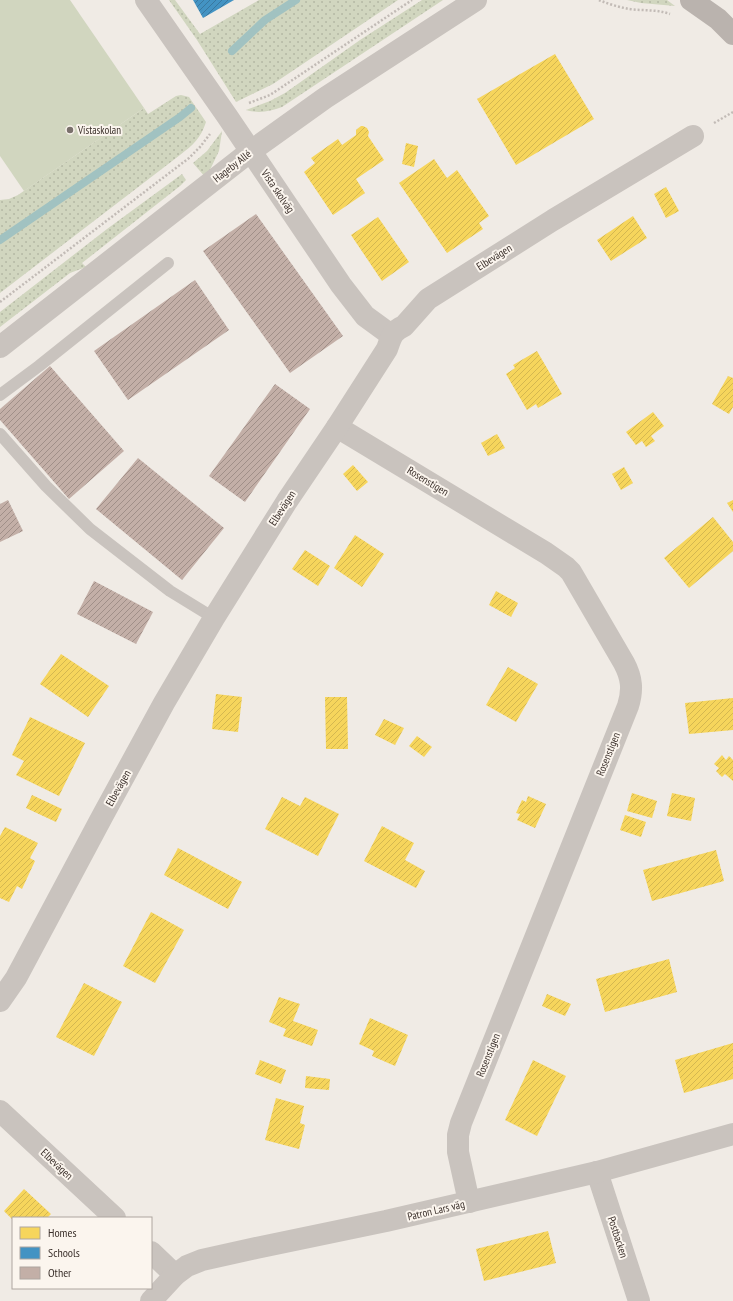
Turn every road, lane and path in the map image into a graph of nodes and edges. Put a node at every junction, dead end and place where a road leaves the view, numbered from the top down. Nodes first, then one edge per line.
1 (146, 0) edge
2 (412, 0) edge
3 (476, 0) edge
4 (599, 0) edge
5 (690, 0) edge
6 (706, 0) edge
7 (672, 15) dead end
8 (718, 19) junction
9 (733, 34) edge
10 (227, 116) junction
11 (693, 136) dead end
12 (251, 151) junction
13 (168, 263) dead end
14 (0, 302) edge
15 (391, 335) junction
16 (0, 347) edge
17 (0, 395) edge
18 (337, 427) junction
19 (0, 434) edge
20 (214, 618) junction
21 (0, 1001) edge
22 (0, 1111) edge
23 (733, 1134) edge
24 (597, 1172) junction
25 (469, 1202) junction
26 (114, 1217) edge
27 (152, 1253) edge
28 (175, 1274) junction
29 (151, 1301) edge
30 (639, 1301) edge

1 - 10 street, Vista skolväg
2 - 10 path
3 - 12 street, Hageby Allé
4 - 7 path
5 - 8 main road
6 - 8 main road
8 - 9 main road
10 - 12 street, Vista skolväg
10 - 14 path
11 - 15 street, Elbevägen
12 - 15 street, Vista skolväg
12 - 16 street, Hageby Allé
13 - 17 lane
15 - 18 street, Elbevägen
18 - 20 street, Elbevägen
18 - 25 street, Rosenstigen
19 - 20 lane
20 - 21 street, Elbevägen
22 - 26 street, Elbevägen
23 - 24 street, Patron Lars väg
24 - 25 street, Patron Lars väg
24 - 30 street, Postbacken
25 - 28 street, Patron Lars väg
27 - 28 street
28 - 29 street, Patron Lars väg

